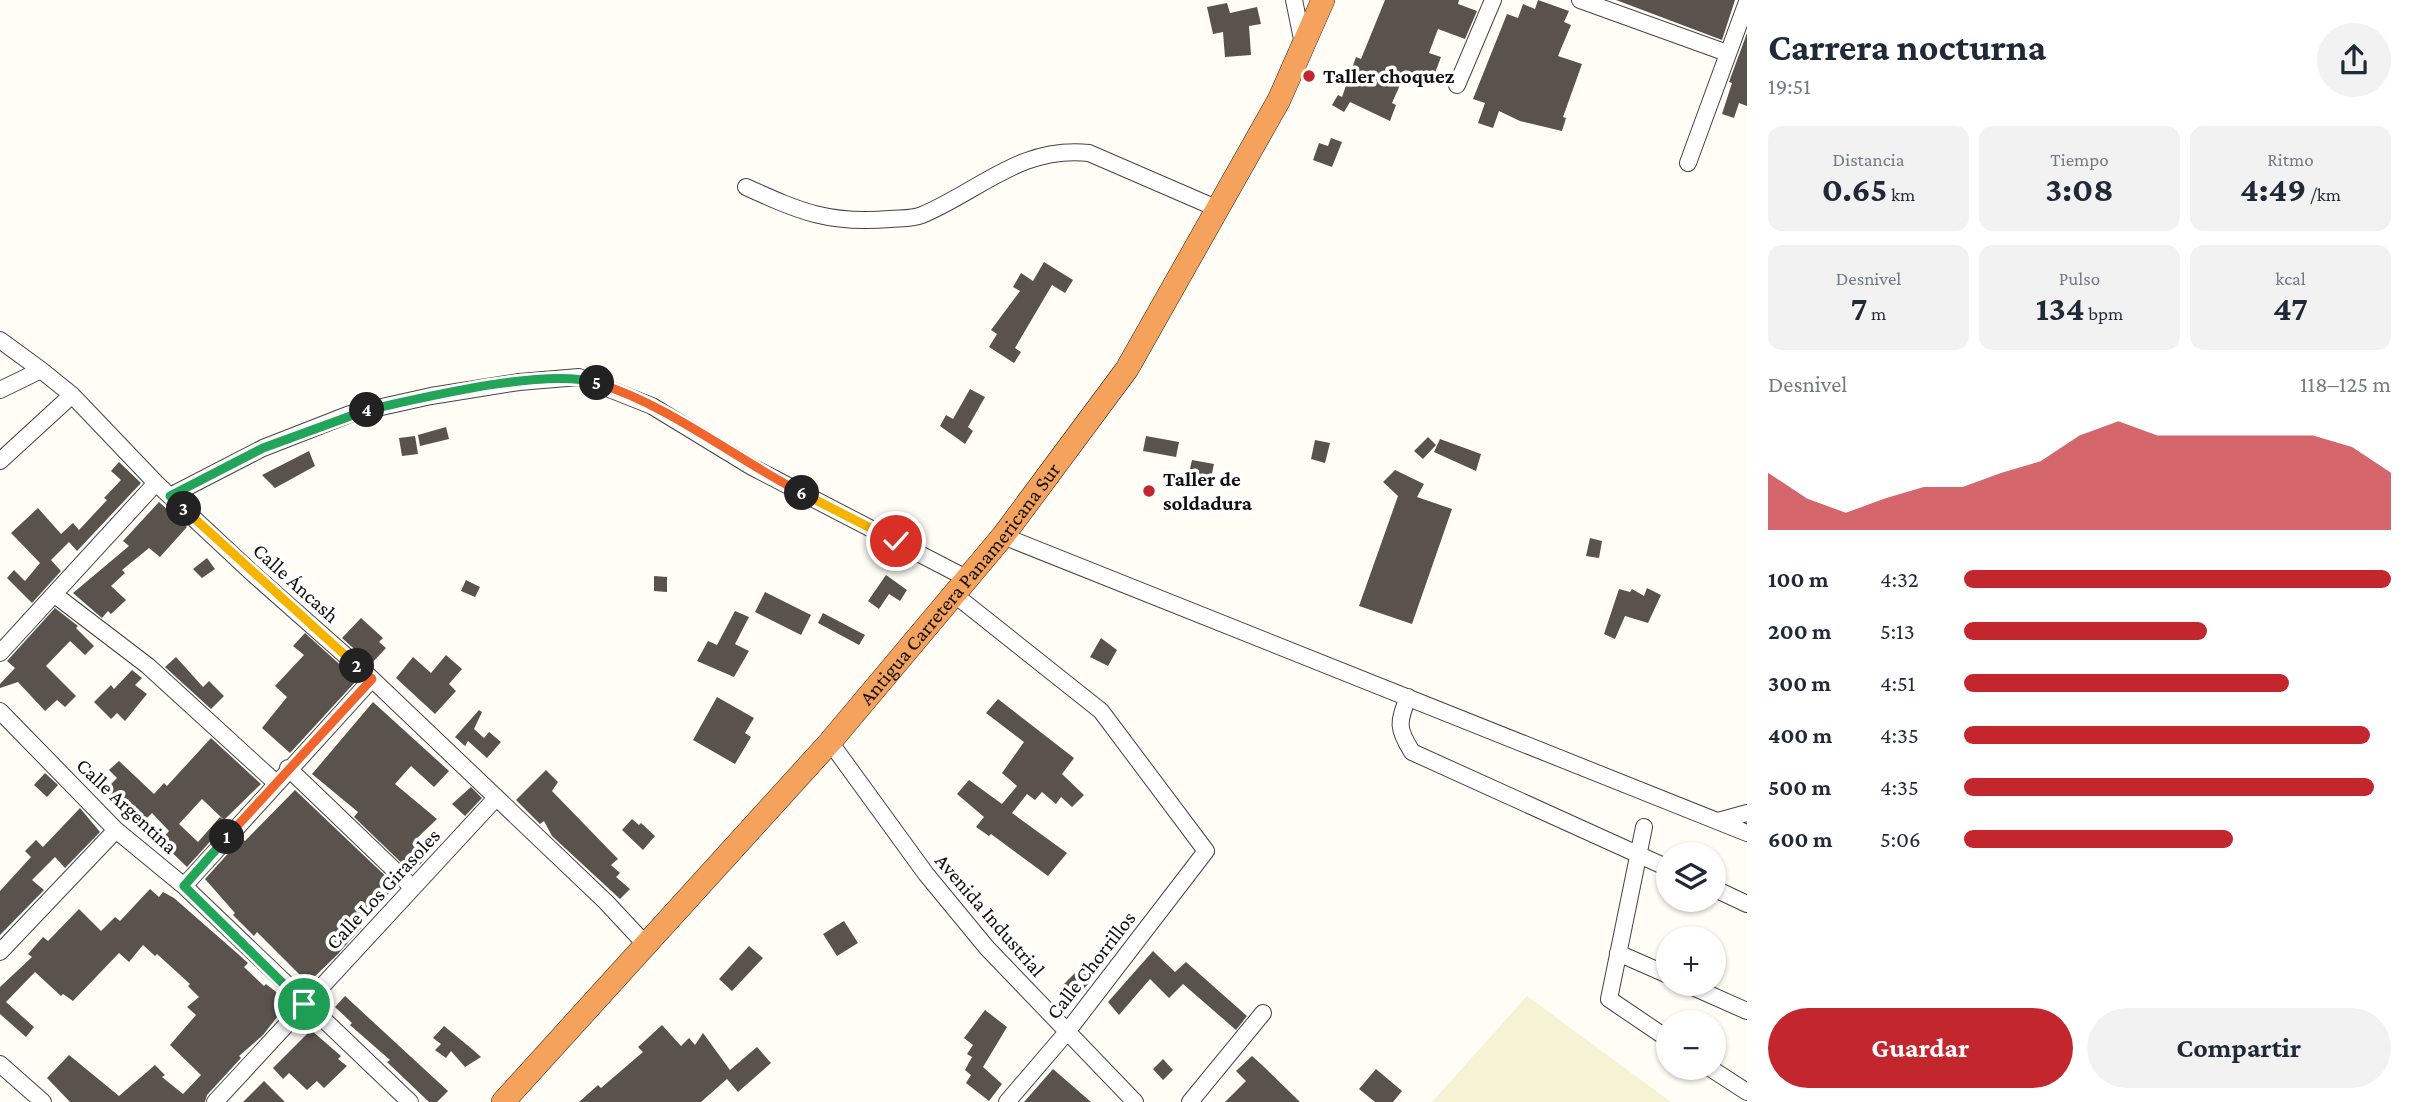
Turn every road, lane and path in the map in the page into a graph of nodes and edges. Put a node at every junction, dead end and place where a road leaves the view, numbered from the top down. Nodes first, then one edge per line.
1 (1294, 0) edge
2 (1323, 0) edge
3 (1493, 0) edge
4 (1580, 0) edge
5 (1747, 2) edge
6 (1620, 7) edge
7 (1304, 46) junction
8 (1727, 53) junction
9 (1457, 85) dead end
10 (1688, 163) dead end
11 (746, 187) dead end
12 (1216, 208) junction
13 (0, 340) edge
14 (41, 370) junction
15 (0, 390) edge
16 (72, 395) junction
17 (0, 461) edge
18 (156, 483) junction
19 (170, 496) junction
20 (1003, 536) junction
21 (961, 587) junction
22 (55, 595) junction
23 (0, 653) edge
24 (372, 679) junction
25 (1408, 697) junction
26 (0, 711) edge
27 (830, 742) junction
28 (288, 768) junction
29 (275, 782) junction
30 (496, 798) junction
31 (1747, 813) edge
32 (1718, 821) junction
33 (1644, 827) dead end
34 (116, 830) junction
35 (1747, 833) edge
36 (1638, 854) junction
37 (1656, 862) edge
38 (184, 886) junction
39 (412, 887) junction
40 (1726, 894) edge
41 (1747, 904) edge
42 (647, 946) junction
43 (0, 952) edge
44 (1618, 953) junction
45 (1656, 970) edge
46 (1713, 996) edge
47 (304, 1004) junction
48 (1747, 1011) edge
49 (1262, 1013) dead end
50 (1656, 1031) edge
51 (1067, 1032) junction
52 (0, 1064) edge
53 (1726, 1078) edge
54 (1747, 1092) edge
55 (43, 1102) edge
56 (215, 1102) edge
57 (410, 1102) edge
58 (503, 1102) edge
59 (1007, 1102) edge
60 (1135, 1102) edge
61 (1190, 1102) edge

1 - 7 street
2 - 7 highway, Antigua Carretera Panamericana Sur
3 - 9 street
4 - 6 street
5 - 8 street
6 - 8 street
7 - 12 highway, Antigua Carretera Panamericana Sur
8 - 10 street
11 - 12 street
12 - 20 highway, Antigua Carretera Panamericana Sur
13 - 14 street, Calle Áncash
14 - 15 street
14 - 16 street, Calle Áncash
16 - 17 street
16 - 18 street, Calle Áncash
18 - 19 street, Calle Áncash
18 - 22 street
19 - 21 street
19 - 24 street, Calle Áncash
20 - 21 highway, Antigua Carretera Panamericana Sur
20 - 25 street
21 - 27 highway, Antigua Carretera Panamericana Sur
21 - 51 street, Calle Chorrillos
22 - 23 street
22 - 29 street
24 - 28 street
24 - 30 street, Calle Áncash
25 - 32 street
25 - 36 street
26 - 34 street, Calle Argentina
27 - 42 highway, Antigua Carretera Panamericana Sur
27 - 51 street, Avenida Industrial
28 - 29 street
28 - 39 street
29 - 38 street
30 - 39 street, Calle Los Girasoles
30 - 42 street, Calle Áncash
31 - 32 street
32 - 35 street
33 - 36 street
34 - 38 street, Calle Argentina
34 - 43 street
36 - 37 street
36 - 44 street
38 - 47 street, Calle Argentina
39 - 47 street, Calle Los Girasoles
40 - 41 street
42 - 58 highway, Antigua Carretera Panamericana Sur
44 - 45 street
44 - 50 street
46 - 48 street
47 - 56 street, Calle Los Girasoles
47 - 57 street, Calle Argentina
49 - 61 street
51 - 59 street, Calle Chorrillos
51 - 60 street, Avenida Industrial
52 - 55 street
53 - 54 street

